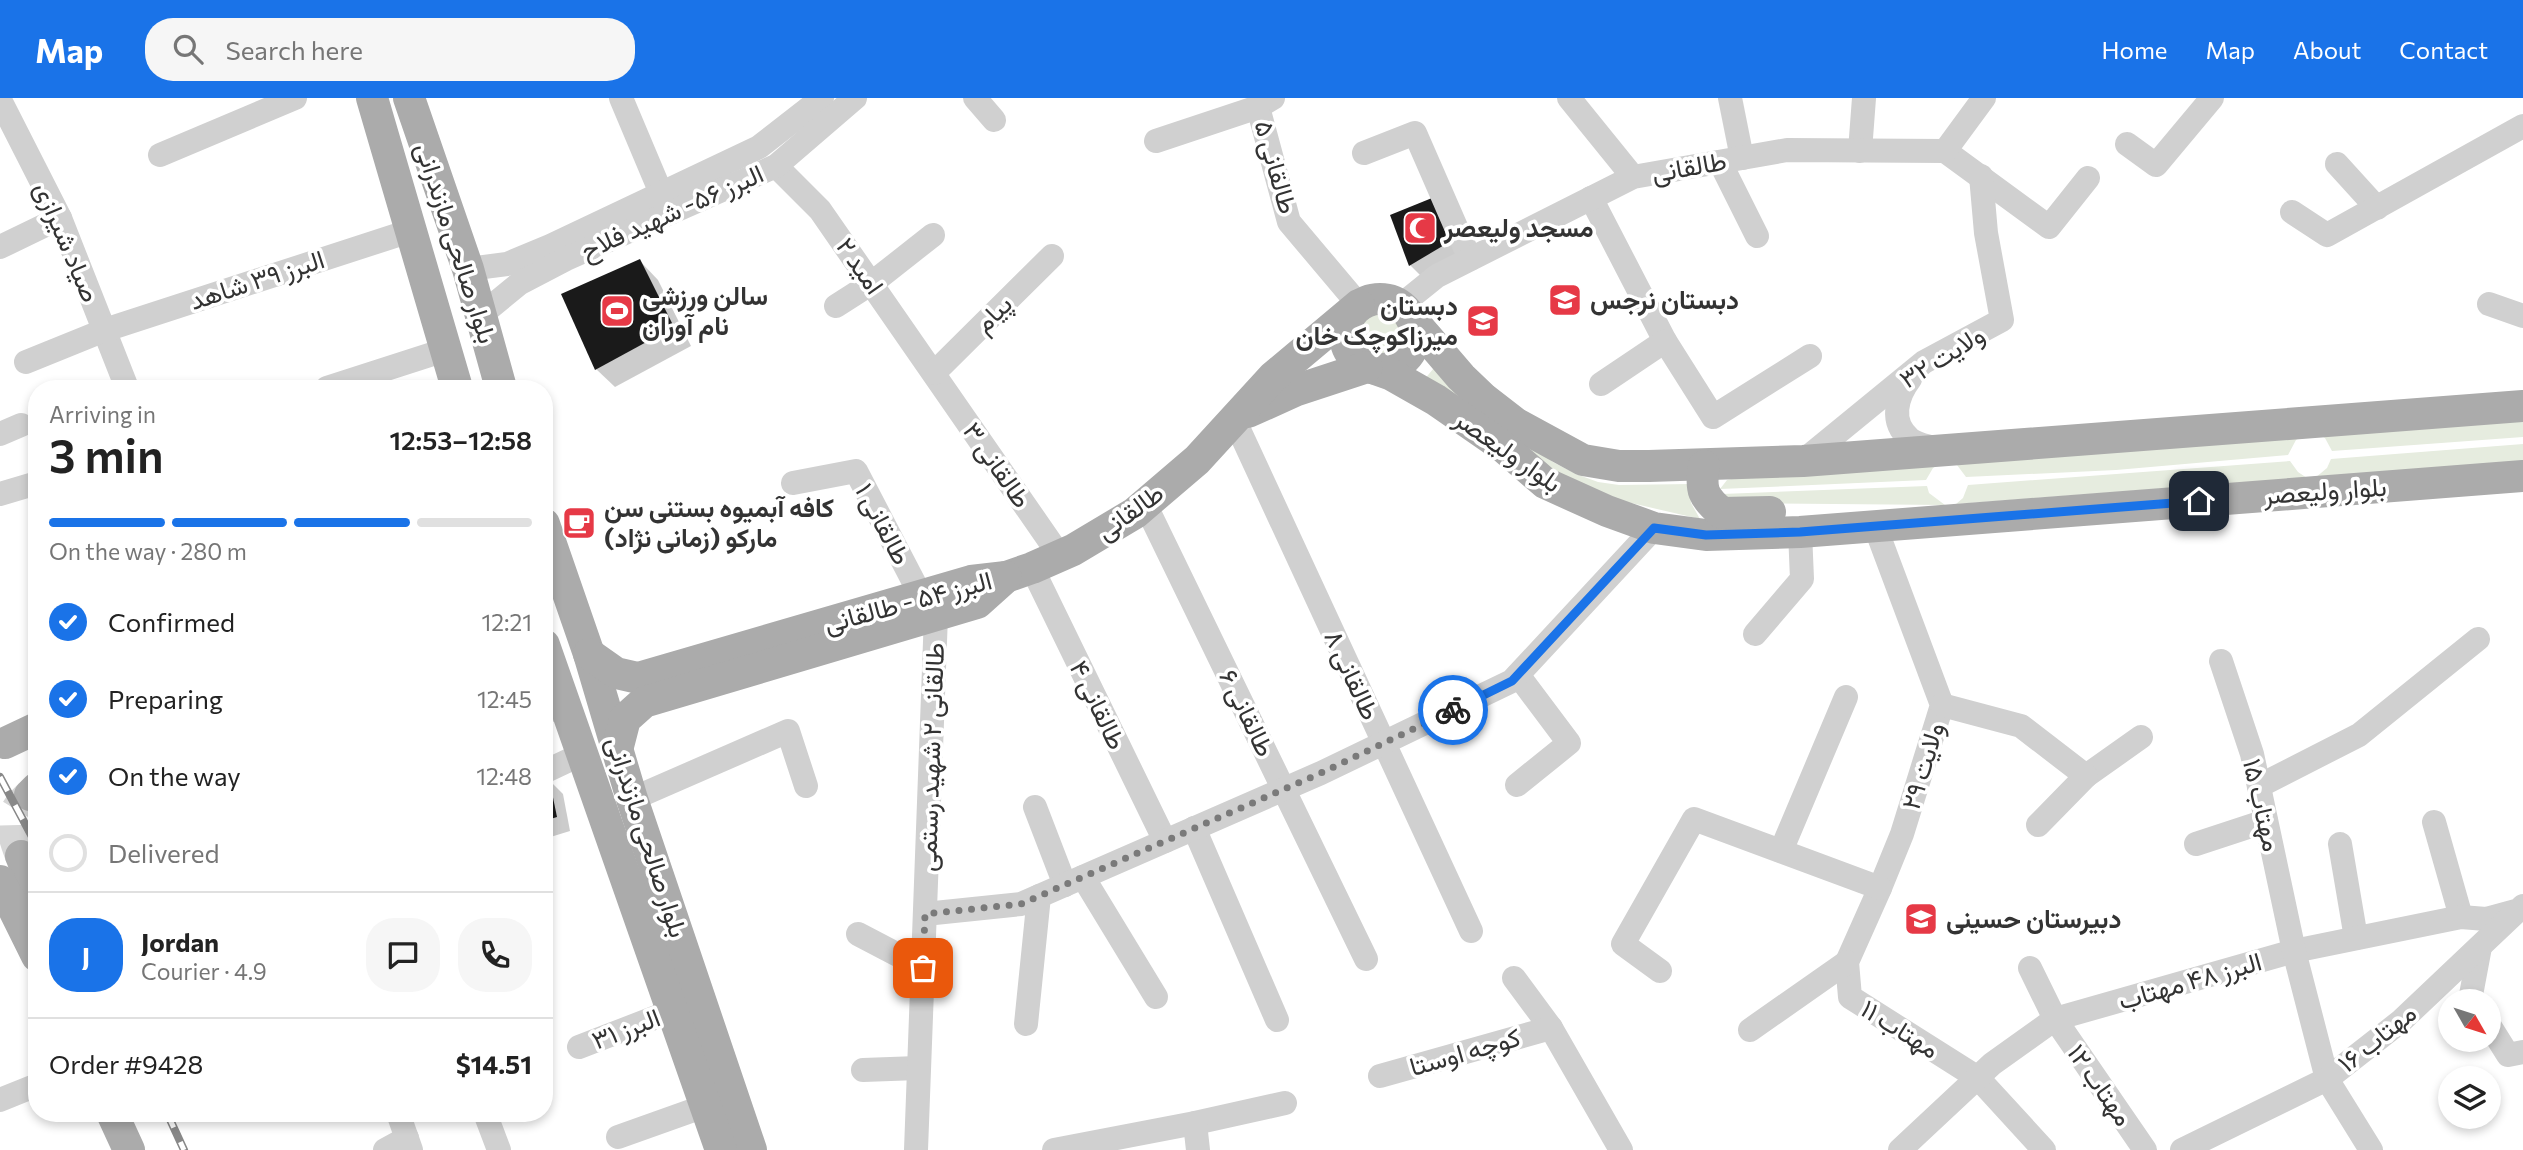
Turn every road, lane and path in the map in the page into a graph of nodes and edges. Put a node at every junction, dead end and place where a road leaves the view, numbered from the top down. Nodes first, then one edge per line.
1 (295, 98) edge
2 (372, 98) edge
3 (409, 98) edge
4 (621, 98) edge
5 (822, 98) edge
6 (855, 98) edge
7 (975, 98) edge
8 (1569, 98) edge
9 (1730, 98) edge
10 (1864, 98) edge
11 (1984, 98) edge
12 (2212, 98) edge
13 (0, 100) edge
14 (1266, 102) edge
15 (994, 120) dead end
16 (2523, 126) edge
17 (1156, 141) dead end
18 (2127, 144) dead end
19 (1860, 150) junction
20 (1945, 151) junction
21 (1364, 153) dead end
22 (160, 155) dead end
23 (1731, 160) junction
24 (2337, 164) dead end
25 (776, 166) junction
26 (1982, 176) junction
27 (1633, 177) junction
28 (2088, 178) dead end
29 (661, 193) junction
30 (1591, 198) junction
31 (2377, 208) junction
32 (2292, 212) dead end
33 (60, 218) junction
34 (410, 231) junction
35 (933, 235) dead end
36 (1757, 236) dead end
37 (0, 247) edge
38 (1052, 256) dead end
39 (1469, 259) junction
40 (468, 269) junction
41 (872, 283) junction
42 (2489, 303) dead end
43 (1359, 305) junction
44 (836, 306) dead end
45 (1407, 313) junction
46 (481, 315) junction
47 (2523, 316) edge
48 (105, 330) junction
49 (1665, 341) junction
50 (445, 350) junction
51 (1810, 356) dead end
52 (26, 362) dead end
53 (1924, 362) junction
54 (1371, 368) junction
55 (934, 373) junction
56 (124, 380) edge
57 (352, 380) edge
58 (454, 380) edge
59 (499, 380) edge
60 (1601, 384) dead end
61 (2523, 406) edge
62 (1234, 419) junction
63 (1936, 449) junction
64 (1803, 461) junction
65 (1704, 466) junction
66 (2523, 476) edge
67 (793, 483) dead end
68 (28, 486) edge
69 (0, 494) edge
70 (1145, 504) junction
71 (1983, 518) junction
72 (1875, 526) junction
73 (1654, 528) junction
74 (1800, 532) junction
75 (553, 550) edge
76 (1033, 567) junction
77 (928, 605) junction
78 (1755, 634) dead end
79 (2478, 639) dead end
80 (589, 654) junction
81 (2221, 661) dead end
82 (1517, 675) junction
83 (653, 687) junction
84 (1846, 697) dead end
85 (1942, 705) junction
86 (554, 708) edge
87 (28, 732) edge
88 (2141, 737) dead end
89 (5, 743) dead end
90 (1383, 743) junction
91 (617, 751) junction
92 (582, 754) junction
93 (553, 768) edge
94 (2086, 776) junction
95 (1517, 785) dead end
96 (806, 786) dead end
97 (2259, 786) junction
98 (1284, 789) junction
99 (632, 799) junction
100 (1035, 807) dead end
101 (2266, 821) junction
102 (2434, 822) dead end
103 (2038, 825) dead end
104 (1194, 828) junction
105 (1165, 841) junction
106 (2196, 844) dead end
107 (2340, 844) dead end
108 (1781, 851) junction
109 (21, 856) tunnel mouth
110 (28, 873) edge
111 (0, 881) tunnel mouth
112 (1074, 881) junction
113 (1880, 888) junction
114 (1039, 896) junction
115 (2521, 908) edge
116 (925, 914) junction
117 (2461, 917) junction
118 (1471, 931) dead end
119 (858, 934) dead end
120 (28, 938) edge
121 (2356, 938) junction
122 (2480, 947) junction
123 (2294, 951) junction
124 (1366, 959) dead end
125 (1847, 962) junction
126 (923, 968) junction
127 (2030, 968) dead end
128 (1660, 971) dead end
129 (1514, 978) dead end
130 (2472, 989) edge
131 (1156, 997) dead end
132 (672, 1011) junction
133 (2055, 1019) junction
134 (1277, 1020) dead end
135 (1026, 1024) dead end
136 (1551, 1028) junction
137 (1749, 1031) dead end
138 (2501, 1044) edge
139 (579, 1047) dead end
140 (2523, 1052) edge
141 (918, 1068) junction
142 (863, 1070) dead end
143 (1380, 1076) dead end
144 (1978, 1077) junction
145 (2327, 1079) junction
146 (28, 1089) edge
147 (0, 1100) edge
148 (1285, 1103) dead end
149 (705, 1106) junction
150 (116, 1122) edge
151 (400, 1122) edge
152 (488, 1122) edge
153 (1195, 1123) junction
154 (618, 1137) dead end
155 (409, 1144) edge
156 (129, 1150) edge
157 (385, 1150) edge
158 (499, 1150) edge
159 (721, 1150) edge
160 (751, 1150) edge
161 (916, 1150) edge
162 (1054, 1150) edge
163 (1198, 1150) edge
164 (1621, 1150) edge
165 (1900, 1150) edge
166 (2044, 1150) edge
167 (2145, 1150) edge
168 (2182, 1150) edge
169 (2371, 1150) edge

1 - 22 street
2 - 34 main road, بلوار صالحی مازندرانی
3 - 40 main road, بلوار صالحی مازندرانی
4 - 29 street
5 - 29 street, البرز ۵۶- شهید فلاح
6 - 25 street, البرز ۵۶- شهید فلاح
7 - 15 street
8 - 27 street
9 - 23 street
10 - 19 street
11 - 20 street
12 - 18 street
13 - 33 street, صیاد شیرازی
14 - 17 street
14 - 43 street, طالقانی ۵
16 - 31 street
19 - 20 street, طالقانی
19 - 23 street, طالقانی
20 - 26 street
21 - 39 street
23 - 27 street, طالقانی
23 - 36 street
24 - 31 street
25 - 41 street, امید ۲
25 - 46 street, البرز ۵۶- شهید فلاح
26 - 28 street
26 - 53 street, ولایت ۳۲
27 - 30 street, طالقانی
29 - 40 street, البرز ۵۶- شهید فلاح
30 - 39 street, طالقانی
30 - 49 street
31 - 32 street
33 - 37 street
33 - 48 street, صیاد شیرازی
34 - 48 street, البرز ۳۹ شاهد
34 - 50 main road, بلوار صالحی مازندرانی
35 - 41 street
38 - 55 street, پیام
39 - 45 street, طالقانی
40 - 46 main road, بلوار صالحی مازندرانی
41 - 44 street
41 - 55 street, امید ۲
42 - 47 street
43 - 45 main road
43 - 54 main road
43 - 62 main road, طالقانی
45 - 54 main road
45 - 65 main road, بلوار ولیعصر
46 - 59 main road, بلوار صالحی مازندرانی
48 - 52 street, البرز ۳۹ شاهد
48 - 56 street, صیاد شیرازی
49 - 51 street
49 - 60 street
50 - 57 street
50 - 58 main road, بلوار صالحی مازندرانی
53 - 63 street
53 - 64 street, ولایت ۳۲
54 - 62 main road, طالقانی
54 - 73 main road, بلوار ولیعصر
55 - 76 street, طالقانی ۳
61 - 63 main road, بلوار ولیعصر
62 - 70 main road, طالقانی
62 - 90 street, طالقانی ۸
63 - 64 main road, بلوار ولیعصر
64 - 65 main road, بلوار ولیعصر
65 - 71 main road
66 - 71 main road, بلوار ولیعصر
67 - 77 street, طالقانی ۱
68 - 69 street
70 - 76 main road, طالقانی
70 - 98 street, طالقانی ۶
71 - 72 main road, بلوار ولیعصر
72 - 74 main road, بلوار ولیعصر
72 - 85 street, ولایت ٢٩
73 - 74 main road, بلوار ولیعصر
73 - 82 street
74 - 78 street
75 - 80 main road, بلوار صالحی مازندرانی
76 - 77 main road, البرز ۵۴ - طالقانی
76 - 105 street, طالقانی ۴
77 - 83 main road, البرز ۵۴ - طالقانی
77 - 116 street, طالقانی ۲ شهید رستمی
79 - 97 street
80 - 83 main road, البرز ۵۴ - طالقانی
80 - 91 main road, بلوار صالحی مازندرانی
81 - 97 street, مهتاب ۱۵
82 - 90 street
82 - 95 street
83 - 91 main road, البرز ۵۴ - طالقانی
84 - 108 street
85 - 94 street
85 - 113 street, ولایت ٢٩
86 - 92 main road, بلوار صالحی مازندرانی
87 - 89 main road
88 - 94 street
90 - 98 street
90 - 118 street, طالقانی ۸
91 - 99 main road, بلوار صالحی مازندرانی
92 - 93 street
92 - 132 main road, بلوار صالحی مازندرانی
94 - 103 street
96 - 99 street
97 - 101 street, مهتاب ۱۵
98 - 104 street
98 - 124 street, طالقانی ۶
99 - 160 main road, بلوار صالحی مازندرانی
100 - 112 street
101 - 106 street
101 - 123 street, مهتاب ۱۵
102 - 117 street
104 - 105 street
104 - 134 street
105 - 112 street
107 - 121 street
108 - 113 street
108 - 128 street
109 - 110 main road
111 - 120 main road
112 - 114 street
112 - 131 street
113 - 125 street, مهتاب ۱۱
114 - 116 street
114 - 135 street
115 - 117 street, البرز ۴۸ مهتاب
115 - 122 street, مهتاب ۱۶
116 - 126 street, طالقانی ۲ شهید رستمی
117 - 121 street, البرز ۴۸ مهتاب
119 - 126 street
121 - 123 street, البرز ۴۸ مهتاب
122 - 130 street
122 - 145 street, مهتاب ۱۶
123 - 133 street, البرز ۴۸ مهتاب
123 - 145 street, مهتاب ۱۵
125 - 137 street
125 - 144 street, مهتاب ۱۱
126 - 141 street, طالقانی ۲ شهید رستمی
127 - 133 street, مهتاب ۱۲
129 - 136 street
132 - 139 street, البرز ۳۱
132 - 149 main road, بلوار صالحی مازندرانی
133 - 144 street, البرز ۴۸ مهتاب
133 - 167 street, مهتاب ۱۲
136 - 143 street, کوچه اوستا
136 - 164 street
138 - 140 street
141 - 142 street
141 - 161 street, طالقانی ۲ شهید رستمی
144 - 165 street, البرز ۴۸ مهتاب
144 - 166 street
145 - 168 street, مهتاب ۱۶
145 - 169 street, مهتاب ۱۵
146 - 147 street
148 - 153 street
149 - 154 street
149 - 159 main road, بلوار صالحی مازندرانی
150 - 156 main road
151 - 155 street
152 - 158 street
153 - 162 street
153 - 163 street
155 - 157 street

